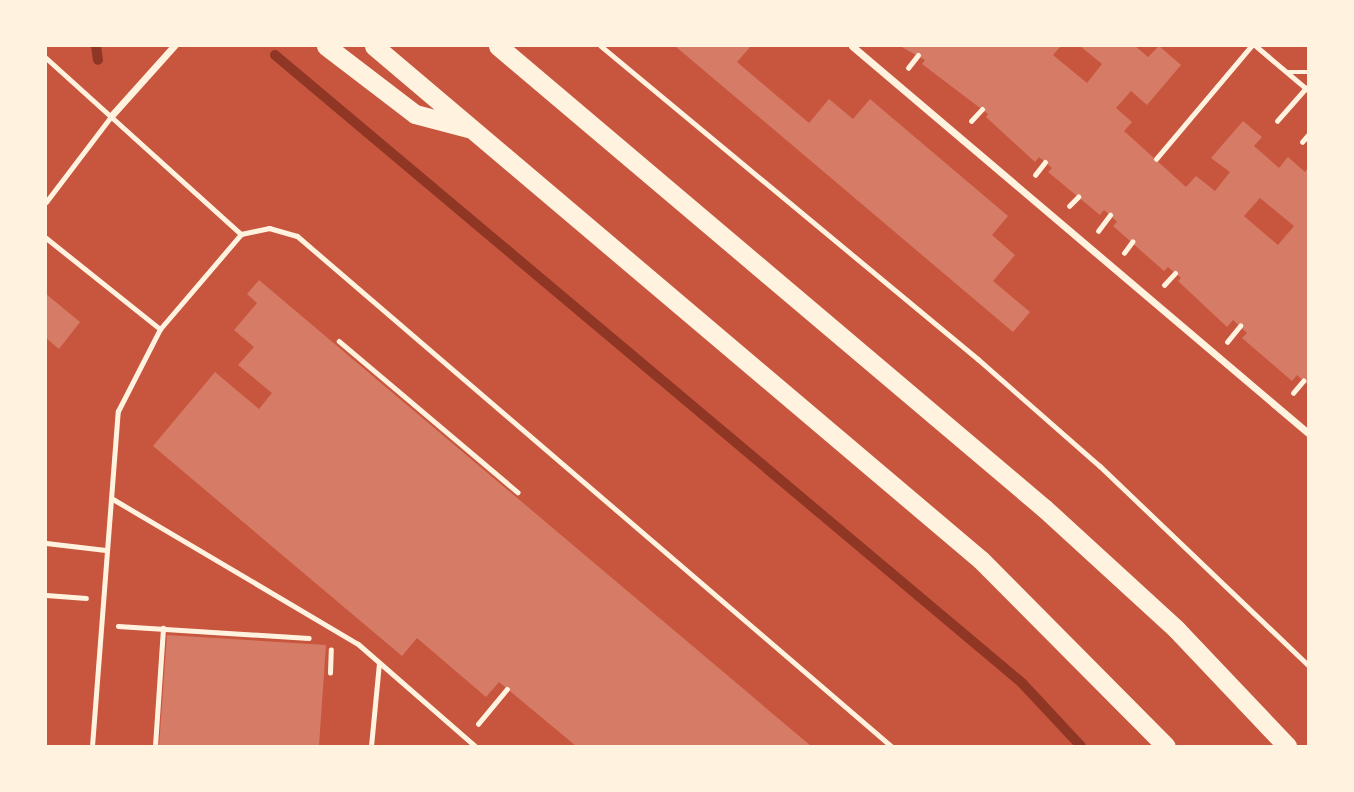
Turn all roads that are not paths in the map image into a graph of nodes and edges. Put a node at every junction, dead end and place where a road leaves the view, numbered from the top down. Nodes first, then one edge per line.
1 (174, 46) edge
2 (326, 46) edge
3 (374, 46) edge
4 (498, 46) edge
5 (852, 46) edge
6 (46, 58) edge
7 (112, 115) junction
8 (472, 129) junction
9 (46, 202) edge
10 (241, 234) junction
11 (46, 238) edge
12 (160, 330) junction
13 (1308, 433) edge
14 (111, 498) junction
15 (46, 542) edge
16 (106, 550) junction
17 (379, 663) junction
18 (92, 747) edge
19 (371, 747) edge
20 (475, 747) edge
21 (891, 747) edge
22 (1166, 747) edge
23 (1287, 747) edge

1 - 7 street
2 - 8 highway
3 - 8 highway
4 - 23 highway
5 - 13 street
6 - 7 lane
7 - 9 lane
7 - 10 lane
8 - 22 highway
10 - 12 lane
10 - 21 lane
11 - 12 lane
12 - 14 lane
14 - 16 lane
14 - 17 lane
15 - 16 lane
16 - 18 lane
17 - 19 lane
17 - 20 lane

